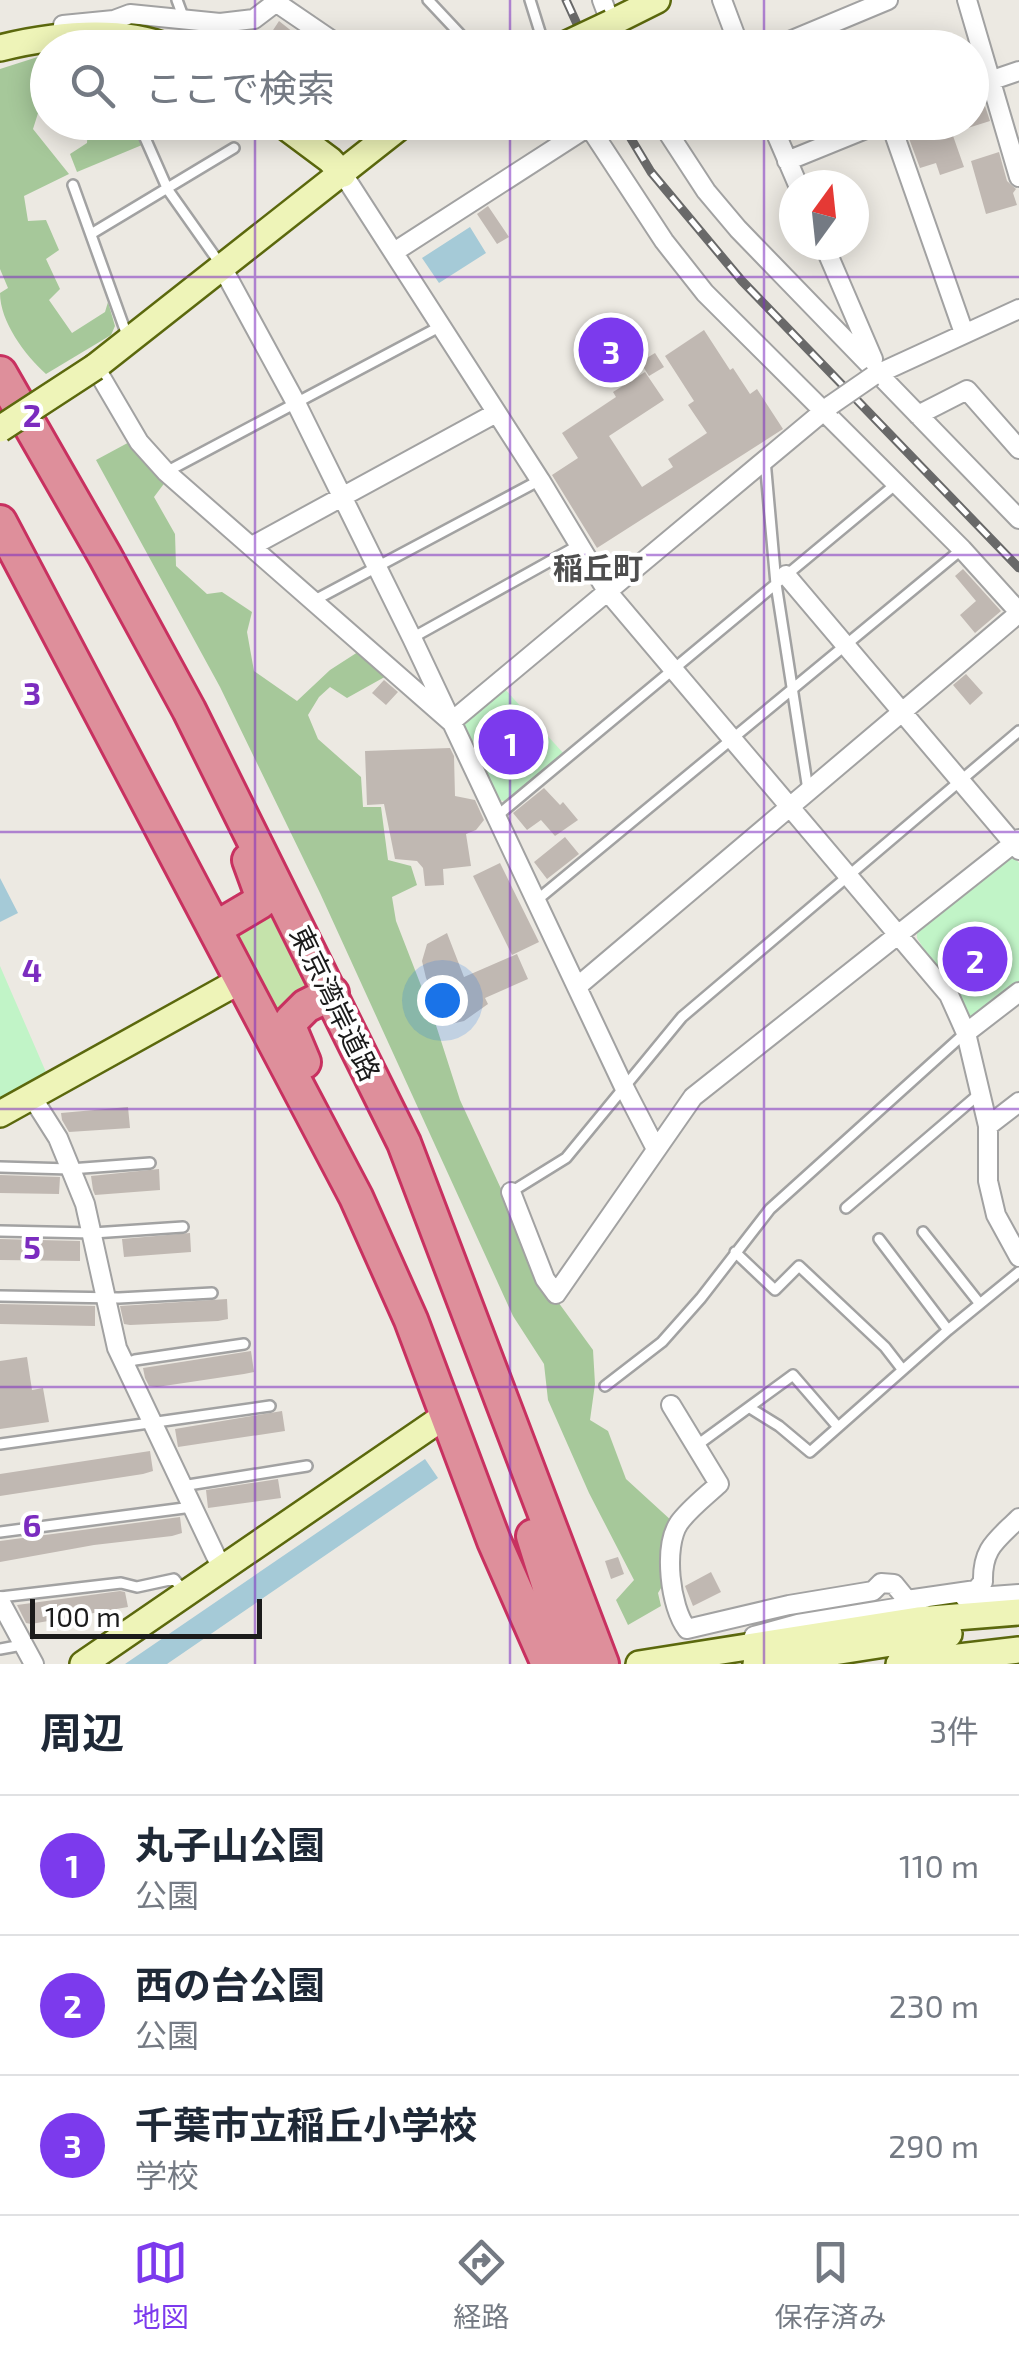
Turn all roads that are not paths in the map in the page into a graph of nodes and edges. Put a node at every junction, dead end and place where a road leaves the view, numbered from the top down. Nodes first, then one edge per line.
1 (177, 0) edge
2 (428, 0) edge
3 (530, 0) edge
4 (657, 0) edge
5 (722, 0) edge
6 (888, 0) edge
7 (967, 0) edge
8 (273, 3) edge
9 (607, 11) edge
10 (184, 19) junction
11 (58, 30) edge
12 (315, 30) edge
13 (457, 30) edge
14 (539, 30) edge
15 (582, 30) edge
16 (733, 30) edge
17 (816, 30) edge
18 (976, 30) edge
19 (30, 42) edge
20 (0, 48) edge
21 (1019, 70) edge
22 (989, 76) edge
23 (990, 79) junction
24 (146, 140) edge
25 (303, 140) edge
26 (384, 140) edge
27 (563, 140) edge
28 (598, 140) edge
29 (673, 140) edge
30 (779, 140) edge
31 (840, 140) edge
32 (894, 140) edge
33 (234, 148) dead end
34 (788, 160) junction
35 (792, 170) edge
36 (343, 174) junction
37 (1019, 178) edge
38 (73, 185) dead end
39 (168, 190) junction
40 (91, 234) junction
41 (394, 252) junction
42 (830, 260) edge
43 (222, 267) junction
44 (1019, 309) edge
45 (441, 326) junction
46 (964, 333) junction
47 (129, 339) junction
48 (96, 367) junction
49 (0, 374) edge
50 (876, 374) junction
51 (296, 403) junction
52 (827, 408) junction
53 (496, 413) junction
54 (918, 415) junction
55 (0, 430) edge
56 (1019, 449) edge
57 (766, 460) junction
58 (166, 472) junction
59 (540, 480) junction
60 (896, 484) junction
61 (342, 496) junction
62 (1019, 519) edge
63 (0, 522) edge
64 (579, 544) junction
65 (252, 546) junction
66 (962, 549) junction
67 (374, 566) junction
68 (781, 579) junction
69 (607, 591) junction
70 (313, 601) junction
71 (1019, 612) edge
72 (412, 638) junction
73 (845, 645) junction
74 (675, 670) junction
75 (790, 690) junction
76 (902, 714) junction
77 (452, 722) junction
78 (1019, 731) edge
79 (733, 738) junction
80 (960, 781) junction
81 (231, 792) junction
82 (808, 793) junction
83 (790, 808) junction
84 (497, 816) junction
85 (1017, 844) edge
86 (850, 875) junction
87 (537, 900) junction
88 (216, 928) junction
89 (900, 934) junction
90 (243, 979) junction
91 (578, 986) junction
92 (1019, 992) edge
93 (332, 993) junction
94 (966, 1032) junction
95 (624, 1087) junction
96 (980, 1093) junction
97 (32, 1097) junction
98 (1019, 1102) edge
99 (0, 1114) edge
100 (988, 1126) junction
101 (330, 1142) junction
102 (655, 1147) junction
103 (150, 1164) dead end
104 (0, 1167) edge
105 (70, 1169) junction
106 (511, 1192) joint
107 (846, 1208) dead end
108 (1019, 1220) edge
109 (183, 1227) dead end
110 (0, 1231) edge
111 (923, 1232) dead end
112 (1004, 1232) junction
113 (94, 1233) junction
114 (879, 1239) dead end
115 (735, 1252) junction
116 (1019, 1257) edge
117 (1019, 1272) edge
118 (212, 1293) dead end
119 (0, 1296) edge
120 (106, 1298) junction
121 (980, 1304) junction
122 (948, 1330) junction
123 (244, 1344) dead end
124 (124, 1364) junction
125 (902, 1369) junction
126 (604, 1386) dead end
127 (671, 1405) dead end
128 (270, 1406) dead end
129 (750, 1408) junction
130 (508, 1414) junction
131 (448, 1418) junction
132 (152, 1423) junction
133 (838, 1427) junction
134 (0, 1444) edge
135 (696, 1446) junction
136 (307, 1466) dead end
137 (182, 1486) junction
138 (192, 1506) junction
139 (1019, 1518) edge
140 (0, 1532) edge
141 (222, 1569) junction
142 (186, 1593) junction
143 (1019, 1594) edge
144 (0, 1599) edge
145 (1019, 1612) edge
146 (1019, 1628) edge
147 (24, 1645) junction
148 (731, 1648) junction
149 (0, 1649) edge
150 (1019, 1650) edge
151 (34, 1664) edge
152 (83, 1664) edge
153 (548, 1664) edge
154 (573, 1664) edge
155 (602, 1664) edge
156 (639, 1664) edge
157 (756, 1664) edge
158 (899, 1664) edge

1 - 10 lane
2 - 13 lane
3 - 14 lane
4 - 9 street
5 - 16 street
6 - 17 street
7 - 18 street
8 - 10 street
8 - 12 street
9 - 15 street, bridge
10 - 11 street
19 - 20 street
21 - 23 street
22 - 23 street
23 - 37 street
24 - 39 lane
25 - 36 street
26 - 36 street
27 - 41 street
28 - 52 street
29 - 50 street
30 - 34 street
31 - 34 street
32 - 46 street
33 - 39 lane
34 - 35 street
36 - 41 street
36 - 43 street
38 - 40 lane
39 - 40 lane
39 - 43 lane
40 - 47 lane
41 - 45 street
42 - 50 street
43 - 47 street
43 - 51 street
44 - 46 street
45 - 51 lane
45 - 53 street
46 - 50 street
47 - 48 street
48 - 55 street, bridge
48 - 58 street
49 - 81 highway, 東京湾岸道路
50 - 52 street, bridge
50 - 54 street
51 - 58 lane
51 - 61 street
52 - 57 street
52 - 60 street
53 - 59 street
53 - 61 street
54 - 56 street
54 - 62 street
57 - 68 lane
57 - 69 street
58 - 65 street
59 - 64 street
59 - 67 lane
60 - 66 street
60 - 68 lane
61 - 65 street
61 - 67 street
63 - 88 highway
64 - 69 street
64 - 72 lane
65 - 70 street
66 - 71 street
66 - 73 lane
67 - 70 lane
67 - 72 street
68 - 73 street
68 - 74 lane
68 - 75 lane
69 - 74 street
69 - 77 street
70 - 77 street
71 - 76 street
72 - 77 street
73 - 75 lane
73 - 76 street
74 - 79 street
74 - 84 lane
75 - 79 lane
75 - 82 lane
76 - 80 street
76 - 82 street
77 - 84 street
78 - 80 lane
79 - 83 street
79 - 87 lane
80 - 85 street
80 - 86 lane
81 - 88 highway
81 - 93 highway, 東京湾岸道路
82 - 83 street
83 - 86 street
83 - 91 street
84 - 87 street
85 - 89 street
86 - 89 street
86 - 95 lane
87 - 91 street
88 - 90 highway
89 - 94 street
89 - 102 street
90 - 97 street
90 - 101 highway
91 - 95 street
92 - 94 street
93 - 101 highway
93 - 130 highway, 東京湾岸道路
94 - 96 street
94 - 115 lane
95 - 102 street
95 - 106 lane
96 - 100 street
96 - 107 lane
97 - 99 street
97 - 105 street
98 - 100 street
100 - 112 street
101 - 131 highway
102 - 106 street
103 - 105 lane
104 - 105 lane
105 - 113 street
108 - 112 street
109 - 113 lane
110 - 113 lane
111 - 121 lane
112 - 116 street
113 - 120 street
114 - 122 lane
115 - 125 lane
115 - 126 lane
117 - 121 lane
118 - 120 lane
119 - 120 lane
120 - 124 street
121 - 122 lane
122 - 125 lane
123 - 124 lane
124 - 132 street
125 - 133 lane
127 - 135 street
128 - 132 lane
129 - 133 lane
129 - 133 lane
129 - 135 lane
130 - 154 highway
130 - 155 highway, 東京湾岸道路
131 - 141 street
131 - 153 highway
132 - 134 lane
132 - 137 street
135 - 139 street
136 - 137 lane
137 - 138 street
138 - 140 lane
138 - 141 street
141 - 142 street
142 - 144 lane
142 - 152 street
143 - 148 street
144 - 147 street
145 - 148 street
146 - 157 street
147 - 149 lane
147 - 151 street
148 - 156 street
150 - 158 street

